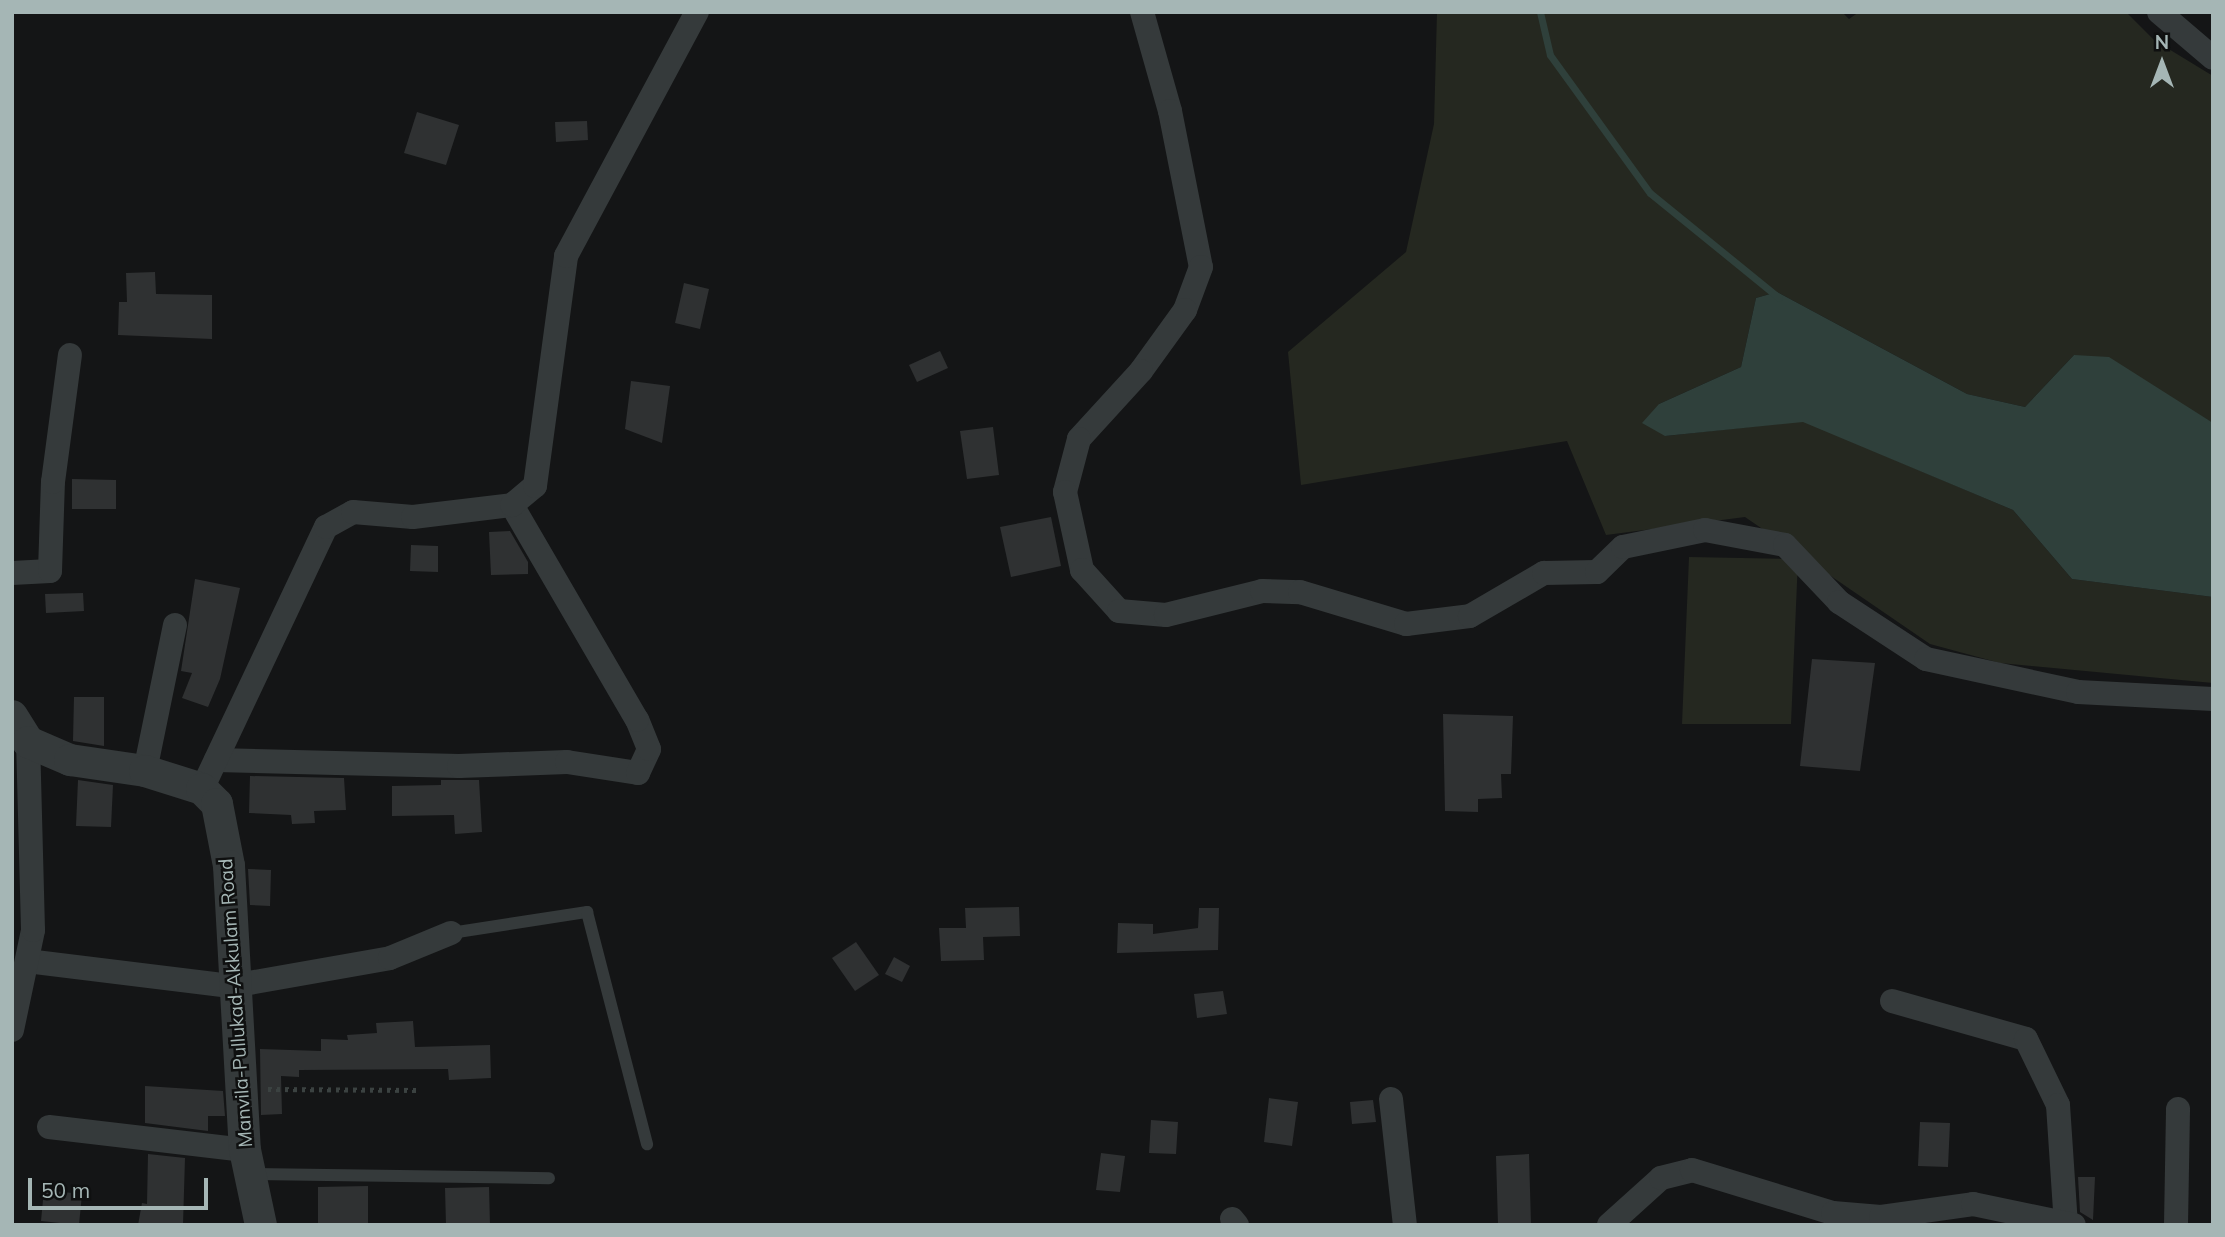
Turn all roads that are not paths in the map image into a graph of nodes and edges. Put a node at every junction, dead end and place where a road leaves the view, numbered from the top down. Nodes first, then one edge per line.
1 (697, 12) edge
2 (1142, 12) edge
3 (2158, 12) edge
4 (2213, 58) edge
5 (70, 355) dead end
6 (512, 505) junction
7 (12, 573) edge
8 (175, 625) dead end
9 (2213, 699) edge
10 (20, 729) edge
11 (216, 760) junction
12 (145, 771) junction
13 (202, 789) junction
14 (451, 933) joint
15 (27, 961) junction
16 (232, 986) junction
17 (1892, 1001) dead end
18 (12, 1030) edge
19 (1391, 1099) dead end
20 (2178, 1109) dead end
21 (49, 1127) dead end
22 (647, 1144) dead end
23 (247, 1162) junction
24 (548, 1178) dead end
25 (2069, 1224) edge
26 (261, 1225) edge
27 (1405, 1225) edge
28 (1609, 1225) edge
29 (2176, 1225) edge

1 - 6 street
2 - 9 street
3 - 4 street
5 - 7 street
6 - 11 street
6 - 11 street
8 - 12 street
10 - 12 street
10 - 15 street
11 - 13 street
12 - 13 street
13 - 16 street, Manvila-Pullukad-Akkulam Road
14 - 16 street
14 - 22 lane
15 - 16 street
15 - 18 street
16 - 23 street, Manvila-Pullukad-Akkulam Road
17 - 25 street
19 - 27 street
20 - 29 street
21 - 23 street
23 - 24 lane
23 - 26 street, Manvila-Pullukad-Akkulam Road
25 - 28 street

